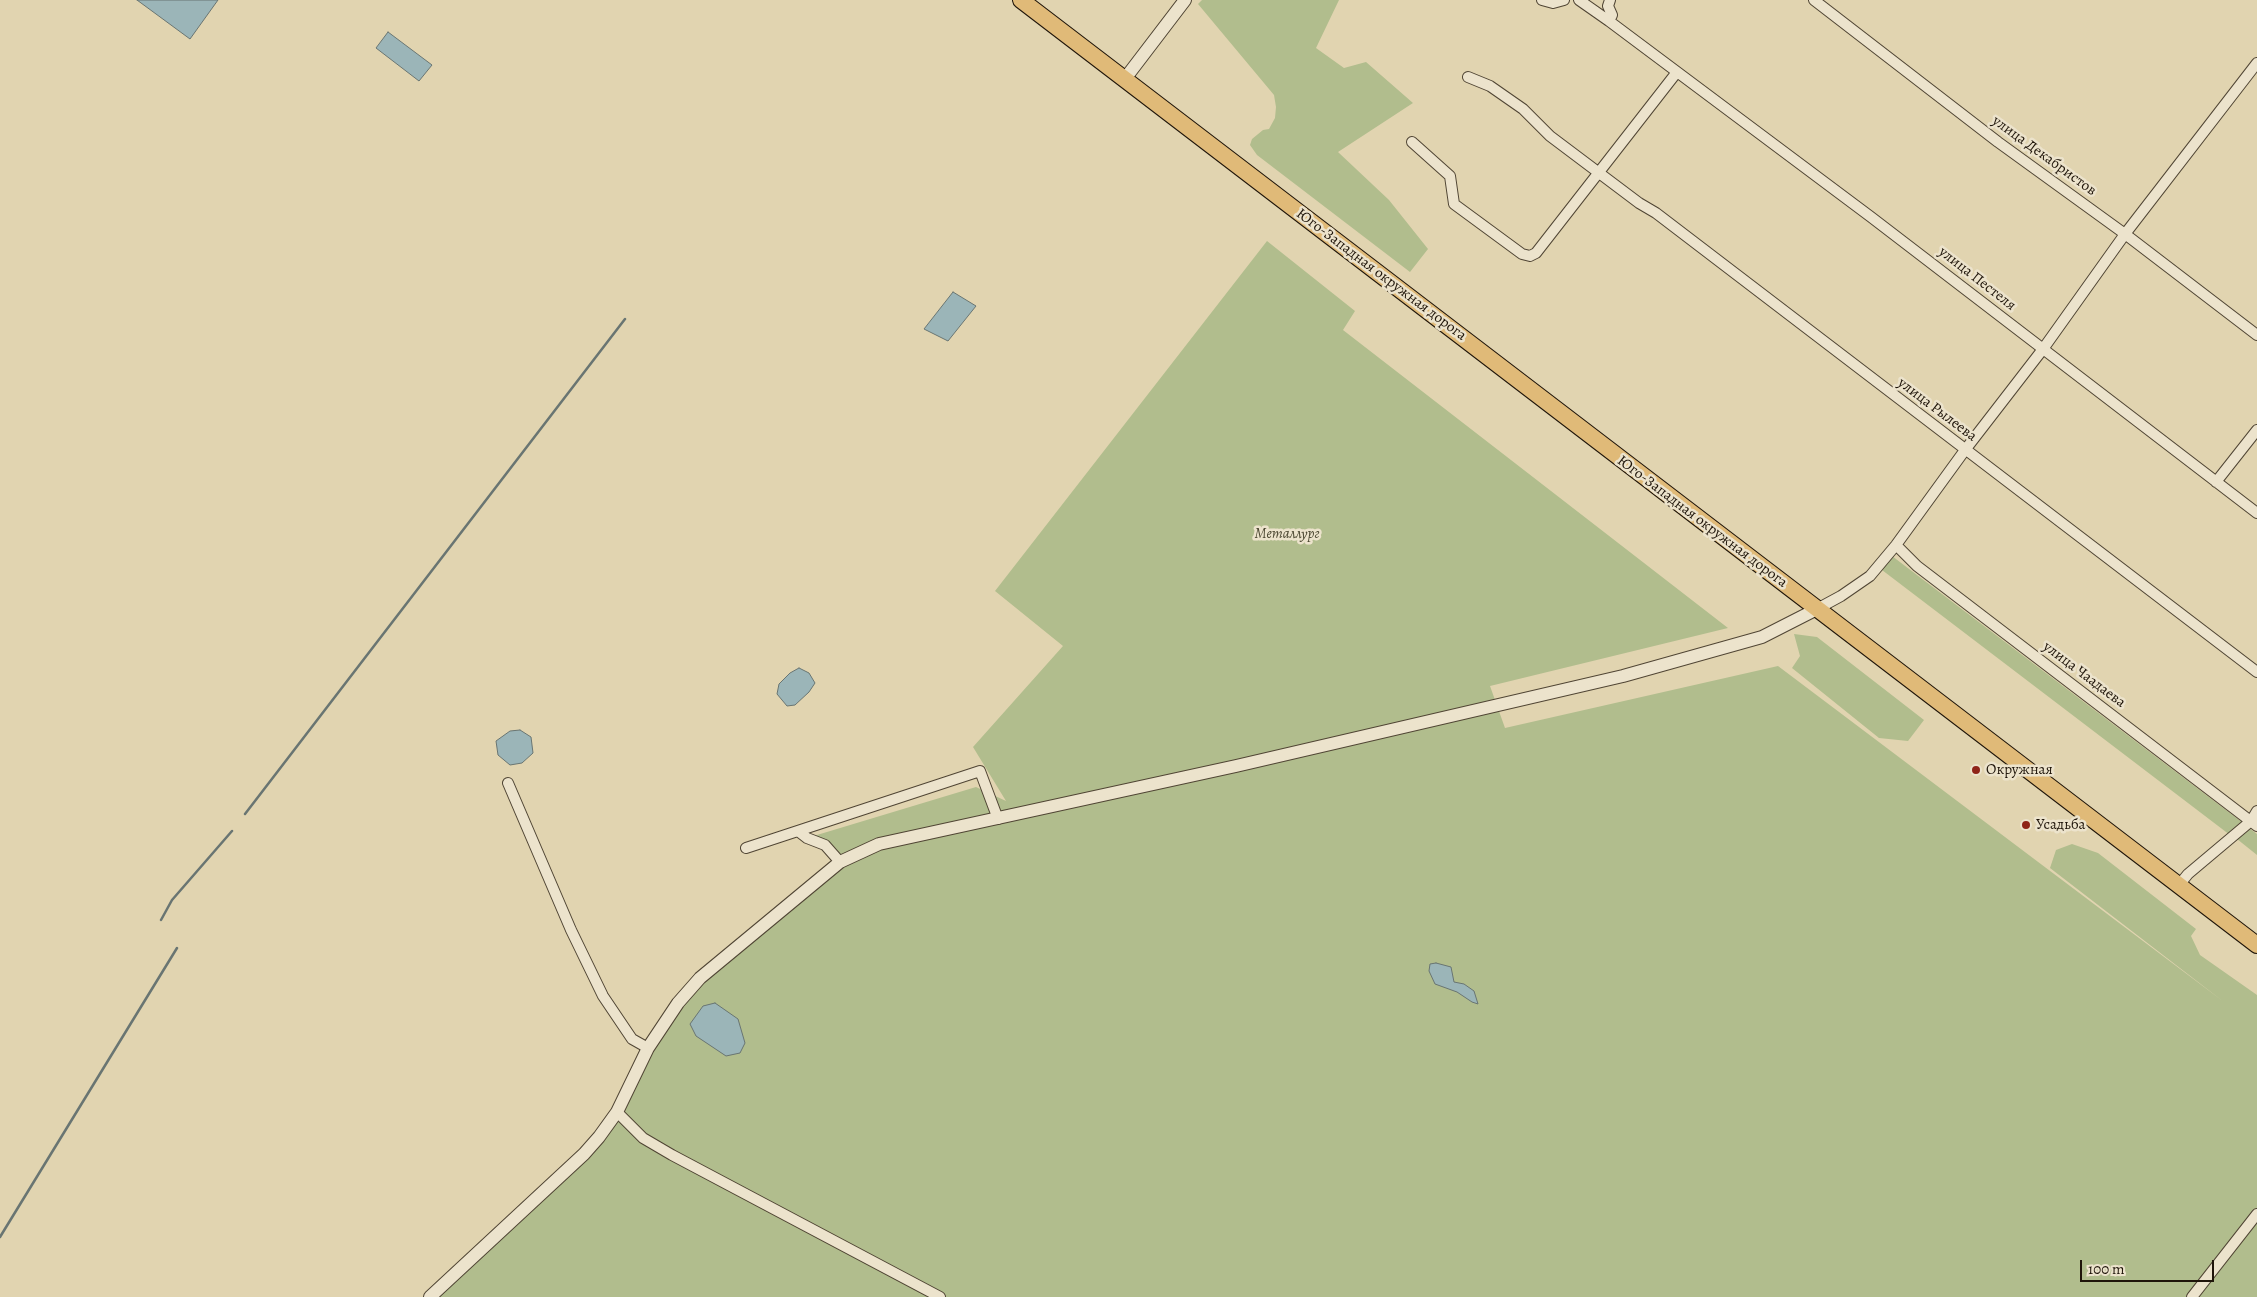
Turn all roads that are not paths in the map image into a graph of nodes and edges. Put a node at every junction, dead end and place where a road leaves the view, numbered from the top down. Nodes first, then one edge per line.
1 (1021, 0) edge
2 (1185, 0) edge
3 (1542, 0) edge
4 (1564, 0) edge
5 (1579, 0) edge
6 (1610, 0) edge
7 (1814, 0) edge
8 (1609, 21) junction
9 (2257, 63) edge
10 (1677, 72) junction
11 (1468, 77) dead end
12 (1124, 80) junction
13 (1412, 142) dead end
14 (1599, 171) junction
15 (2125, 234) junction
16 (2257, 335) edge
17 (2043, 349) junction
18 (2257, 430) edge
19 (1965, 450) junction
20 (2216, 482) junction
21 (2257, 513) edge
22 (1896, 545) junction
23 (1817, 609) junction
24 (2257, 672) edge
25 (508, 783) dead end
26 (2257, 811) edge
27 (998, 819) junction
28 (2254, 823) edge
29 (798, 831) junction
30 (746, 848) dead end
31 (840, 862) junction
32 (2178, 885) junction
33 (2257, 944) edge
34 (648, 1048) junction
35 (617, 1112) junction
36 (2257, 1214) edge
37 (430, 1297) edge
38 (940, 1297) edge
39 (2192, 1297) edge

1 - 12 highway
2 - 12 street
3 - 4 street
5 - 8 street, улица Пестеля
6 - 8 street
7 - 15 street, улица Декабристов
8 - 10 street, улица Пестеля
9 - 15 street
10 - 14 street
10 - 17 street, улица Пестеля
11 - 14 street, улица Рылеева
12 - 23 highway, Юго-Западная окружная дорога
13 - 14 street
14 - 19 street, улица Рылеева
15 - 16 street, улица Декабристов
15 - 17 street
17 - 19 street
17 - 20 street, улица Пестеля
18 - 20 street
19 - 22 street
19 - 24 street, улица Рылеева
20 - 21 street, улица Пестеля
22 - 23 street
22 - 28 street, улица Чаадаева
23 - 27 street
23 - 32 highway, Юго-Западная окружная дорога
25 - 34 street
26 - 28 street
27 - 29 street
27 - 31 street
28 - 32 street
29 - 30 street
29 - 31 street
31 - 34 street
32 - 33 highway, Юго-Западная окружная дорога
34 - 35 street
35 - 37 street
35 - 38 street
36 - 39 street

